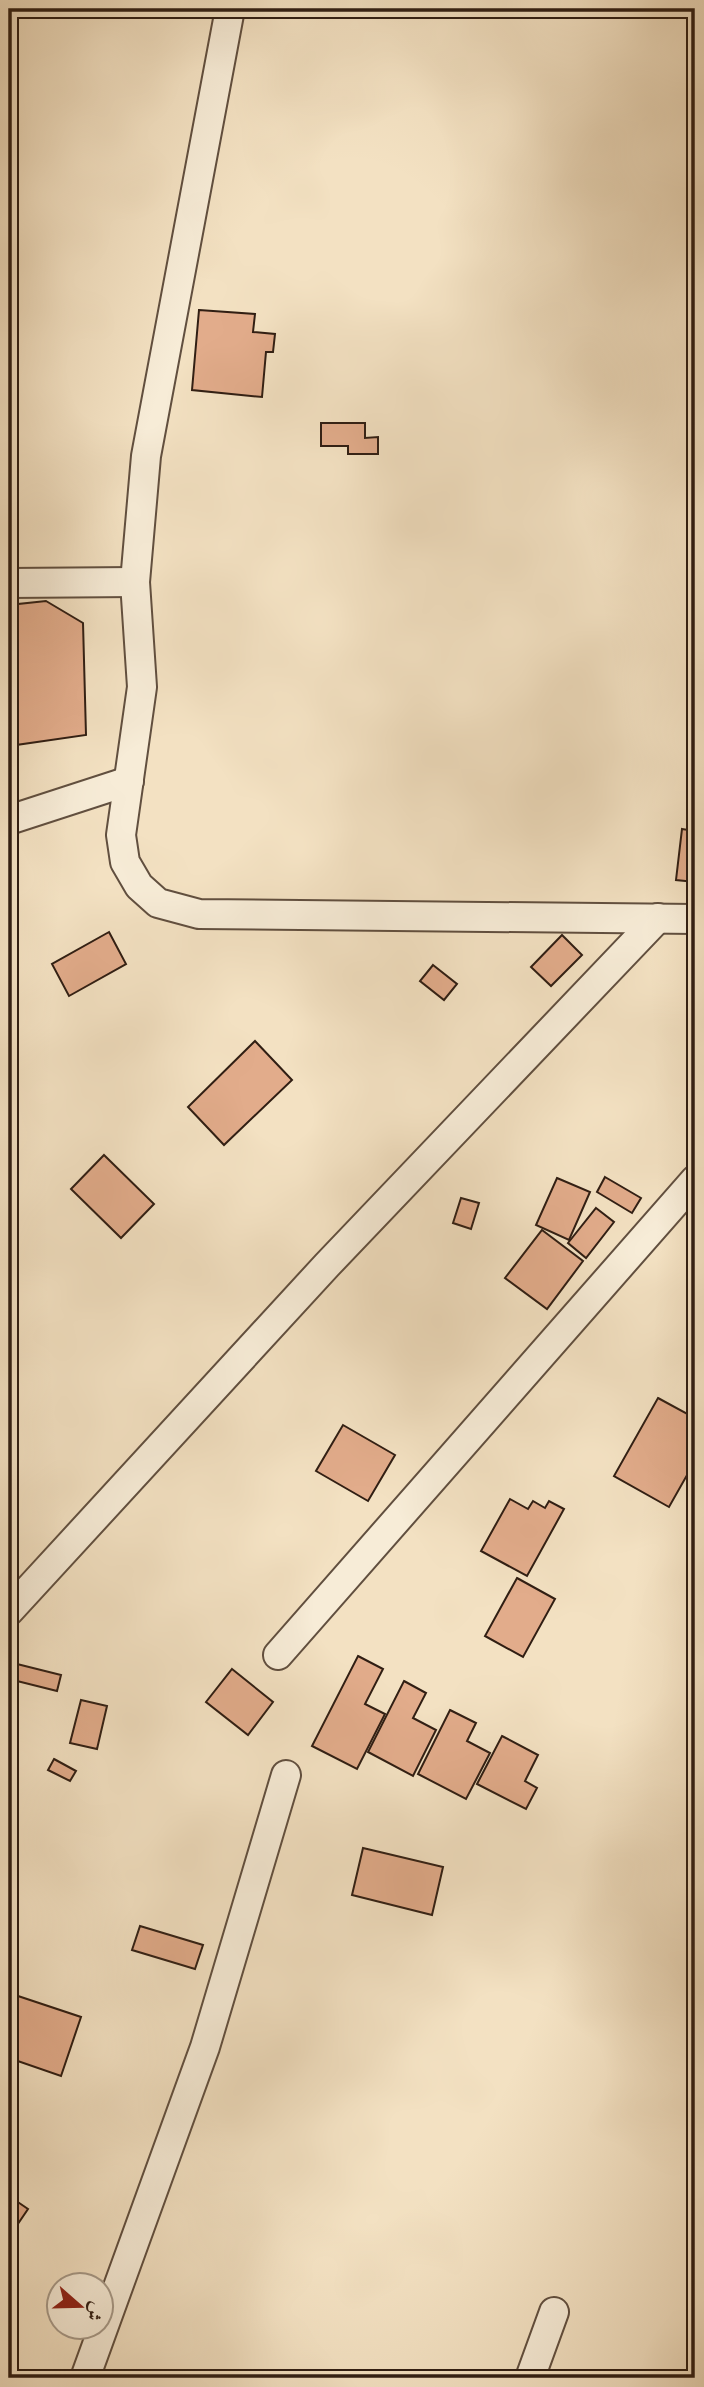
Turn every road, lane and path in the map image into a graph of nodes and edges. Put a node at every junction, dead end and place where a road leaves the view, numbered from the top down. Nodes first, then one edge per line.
1 (230, 9) edge
2 (135, 582) junction
3 (9, 583) edge
4 (129, 781) junction
5 (9, 820) edge
6 (658, 918) junction
7 (695, 919) edge
8 (695, 1180) edge
9 (9, 1611) edge
10 (278, 1655) dead end
11 (286, 1775) dead end
12 (554, 2312) dead end
13 (85, 2378) edge
14 (530, 2378) edge

1 - 2 street
2 - 3 street
2 - 4 street
4 - 5 street
4 - 6 street
6 - 7 street
6 - 9 street
8 - 10 street
11 - 13 street
12 - 14 street

